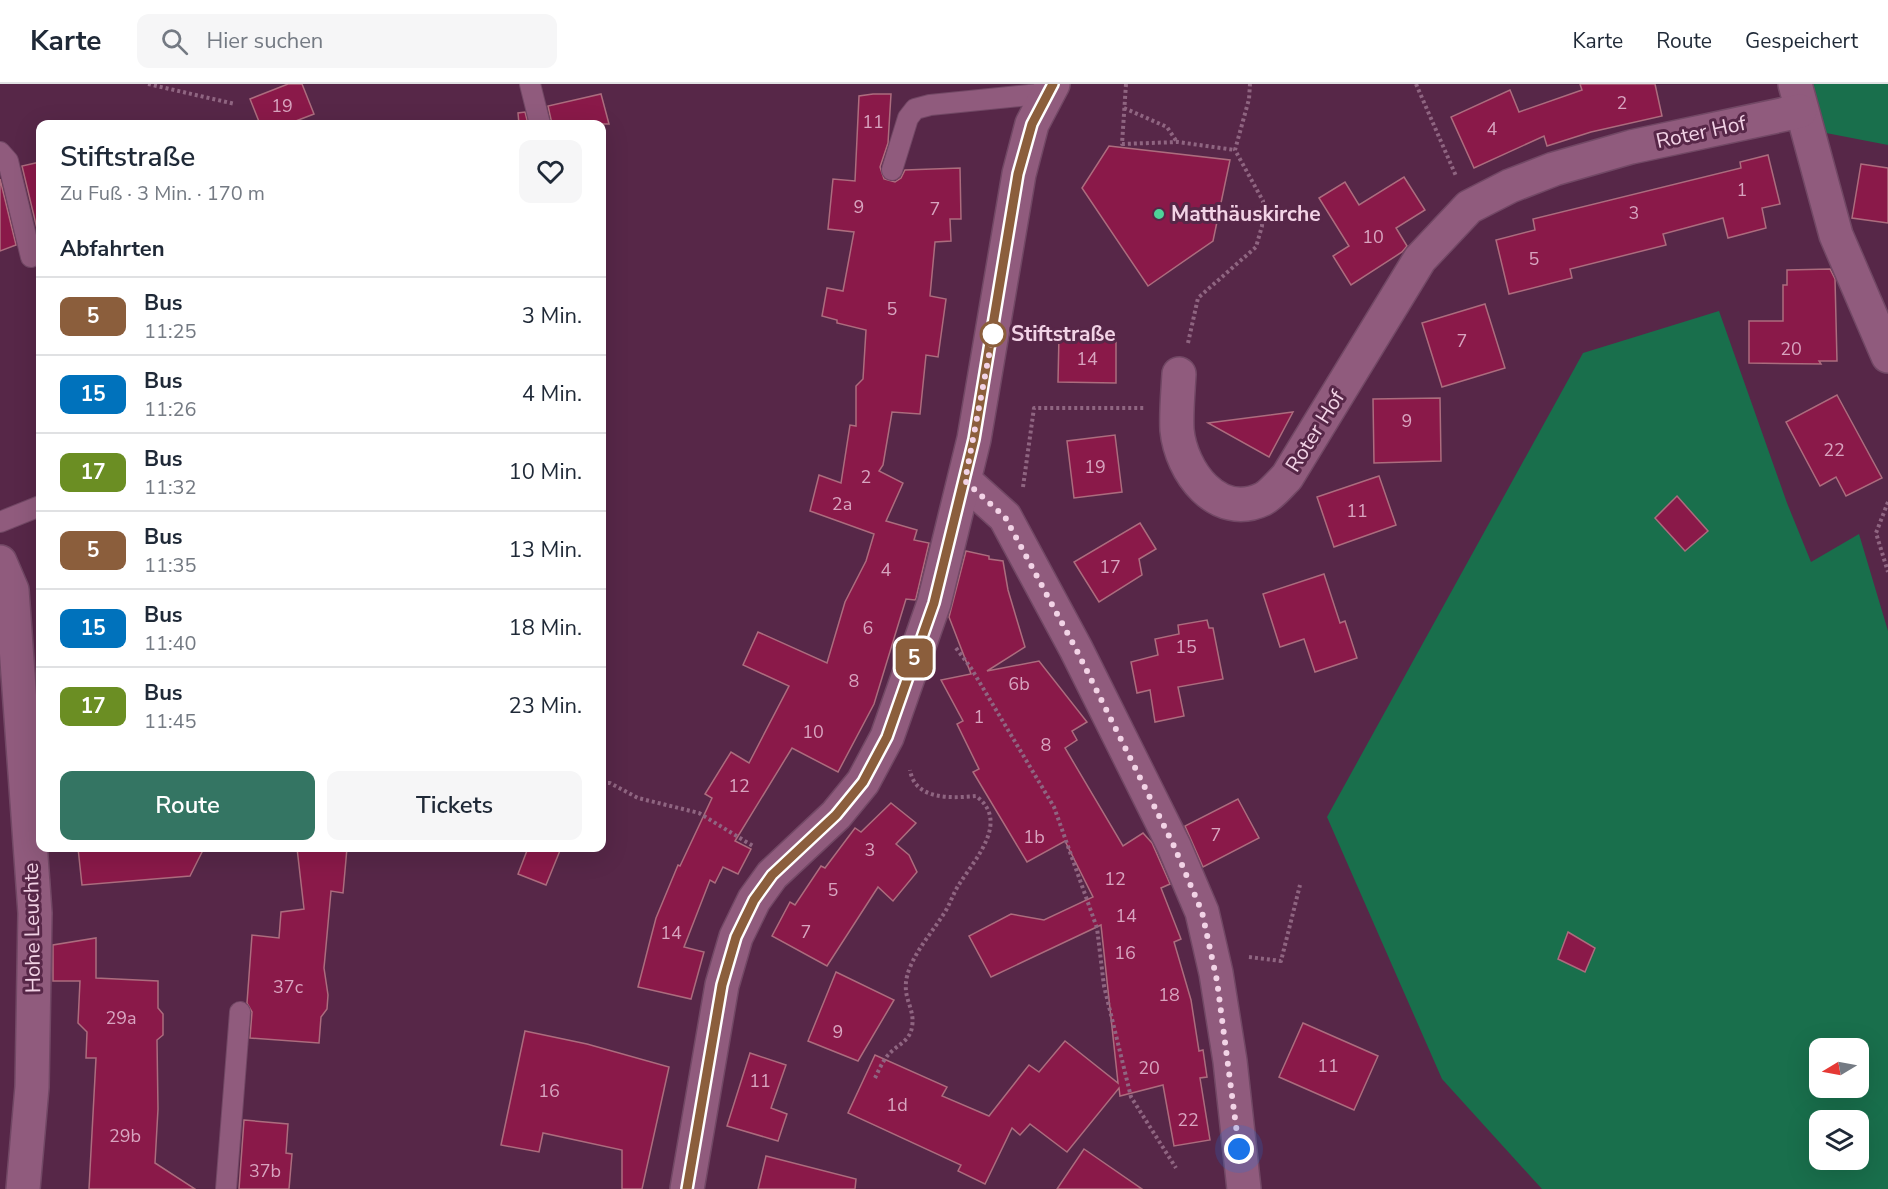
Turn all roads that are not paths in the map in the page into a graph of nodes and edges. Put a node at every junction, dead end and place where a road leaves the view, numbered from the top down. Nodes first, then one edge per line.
1 (530, 84) edge
2 (1051, 88) edge
3 (1797, 97) edge
4 (539, 120) edge
5 (0, 152) edge
6 (892, 170) dead end
7 (31, 257) dead end
8 (1885, 340) edge
9 (1179, 374) dead end
10 (965, 481) junction
11 (36, 508) edge
12 (0, 522) edge
13 (0, 562) edge
14 (240, 1012) dead end
15 (23, 1189) edge
16 (226, 1189) edge
17 (687, 1189) edge
18 (1244, 1189) edge

1 - 4 lane
2 - 6 lane
2 - 10 street
3 - 8 street
3 - 9 street, Roter Hof
5 - 7 lane
10 - 17 street
10 - 18 street
11 - 12 lane
13 - 15 street, Hohe Leuchte
14 - 16 lane

